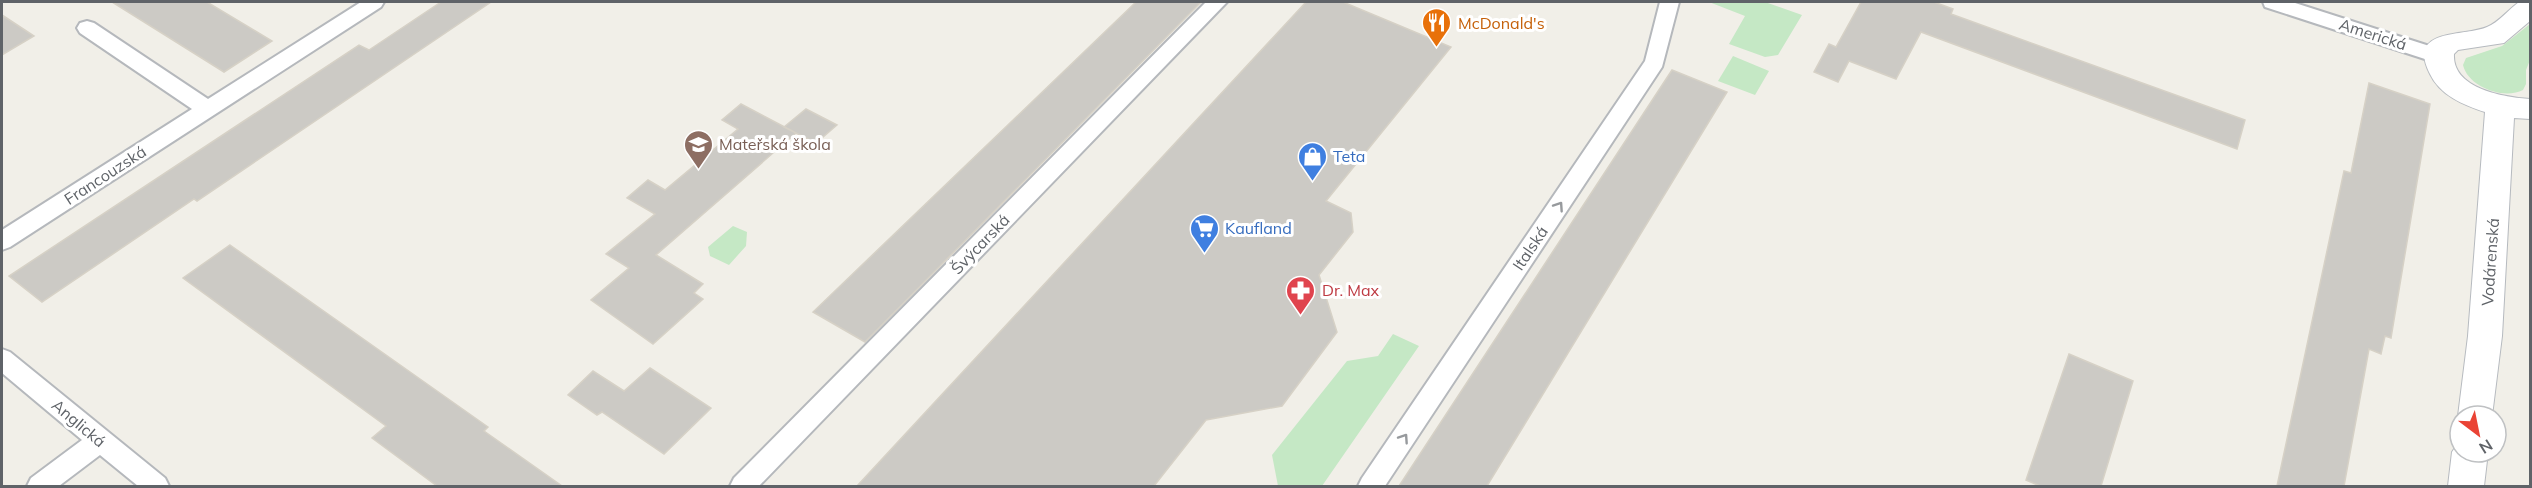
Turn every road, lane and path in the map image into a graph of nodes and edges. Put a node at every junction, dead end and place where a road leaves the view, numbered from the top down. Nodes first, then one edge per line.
1 (374, 2) edge
2 (1669, 2) edge
3 (2272, 2) edge
4 (1211, 7) edge
5 (2530, 7) edge
6 (87, 28) dead end
7 (2438, 56) junction
8 (208, 108) junction
9 (2515, 108) edge
10 (2, 241) edge
11 (2, 359) edge
12 (2476, 404) edge
13 (100, 440) junction
14 (2469, 464) edge
15 (40, 486) edge
16 (156, 486) edge
17 (743, 486) edge
18 (1371, 486) edge
19 (2466, 486) edge

1 - 8 street, Francouzská
18 -> 2 street, Italská
3 - 7 street, Americká
4 - 17 street, Švýcarská
5 - 7 street
6 - 8 street
7 - 9 street
8 - 10 street, Francouzská
9 - 12 street, Vodárenská
11 - 13 street, Anglická
13 - 15 street
13 - 16 street, Anglická
14 - 19 street

